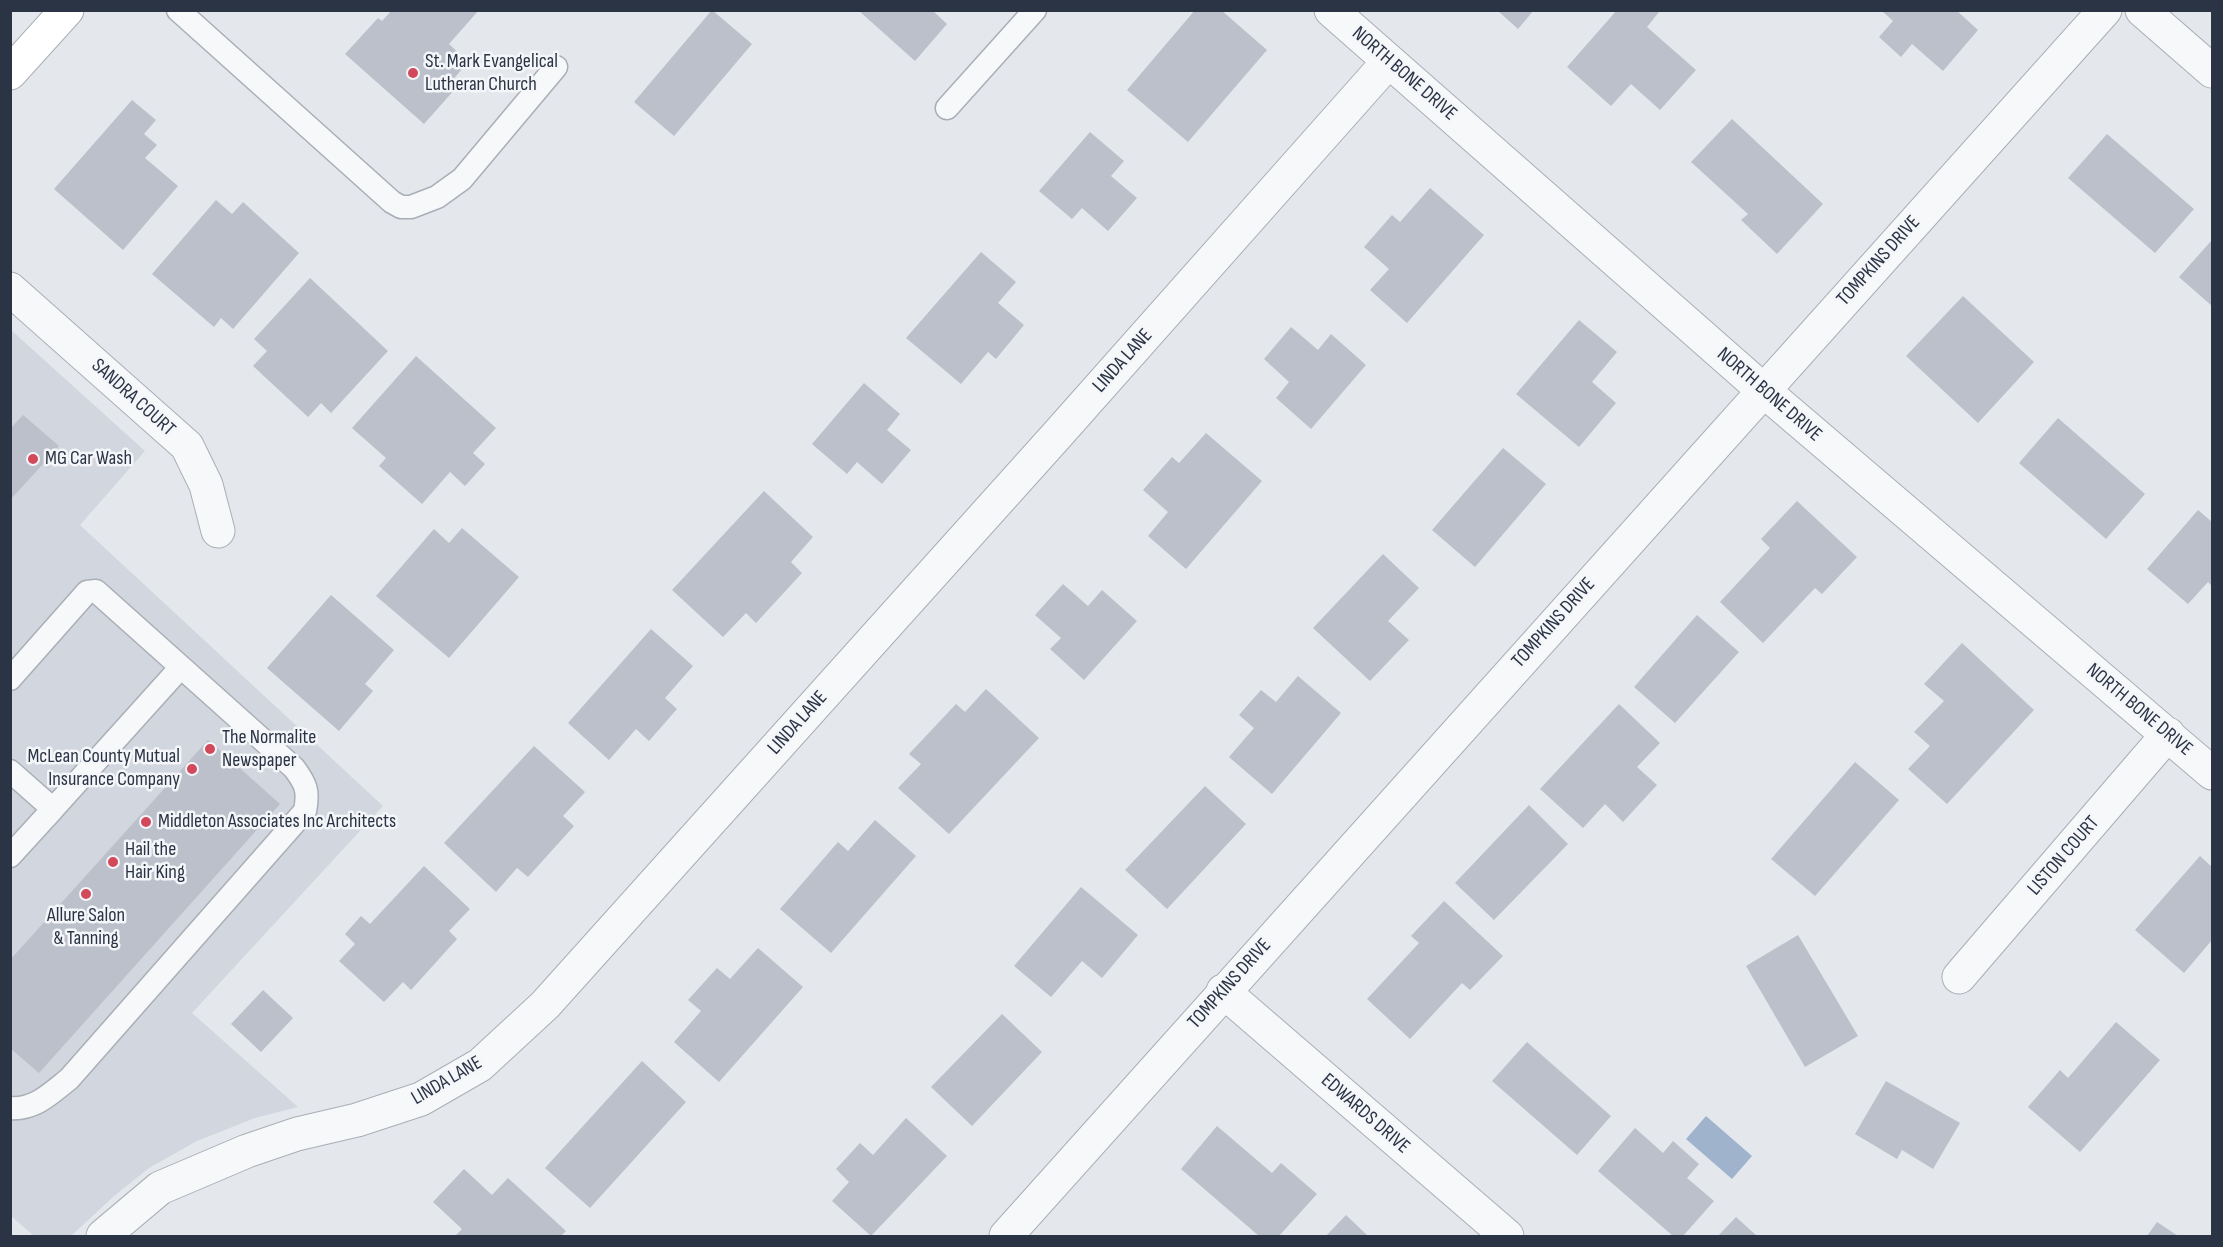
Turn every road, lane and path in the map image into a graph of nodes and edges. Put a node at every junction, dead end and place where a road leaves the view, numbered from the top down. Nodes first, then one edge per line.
1 (67, 10) edge
2 (178, 10) edge
3 (1035, 10) edge
4 (1331, 10) edge
5 (2105, 10) edge
6 (2142, 10) edge
7 (1389, 62) junction
8 (556, 67) dead end
9 (2212, 71) edge
10 (10, 73) edge
11 (947, 108) dead end
12 (10, 288) edge
13 (1763, 390) junction
14 (218, 531) dead end
15 (182, 667) junction
16 (10, 678) edge
17 (2168, 734) junction
18 (10, 771) edge
19 (2212, 773) edge
20 (52, 809) junction
21 (10, 856) edge
22 (1959, 977) dead end
23 (1223, 991) junction
24 (10, 1108) edge
25 (103, 1236) edge
26 (1006, 1236) edge
27 (1507, 1236) edge

1 - 10 main road
2 - 8 lane
3 - 11 lane
4 - 7 street, NORTH BONE DRIVE
5 - 13 street, TOMPKINS DRIVE
6 - 9 street
7 - 13 street, NORTH BONE DRIVE
7 - 25 street, LINDA LANE
12 - 14 street, SANDRA COURT
13 - 17 street, NORTH BONE DRIVE
13 - 23 street, TOMPKINS DRIVE
15 - 16 lane
15 - 20 lane
15 - 24 lane
17 - 19 street, NORTH BONE DRIVE
17 - 22 street, LISTON COURT
18 - 20 lane
20 - 21 lane
23 - 26 street, TOMPKINS DRIVE
23 - 27 street, EDWARDS DRIVE

